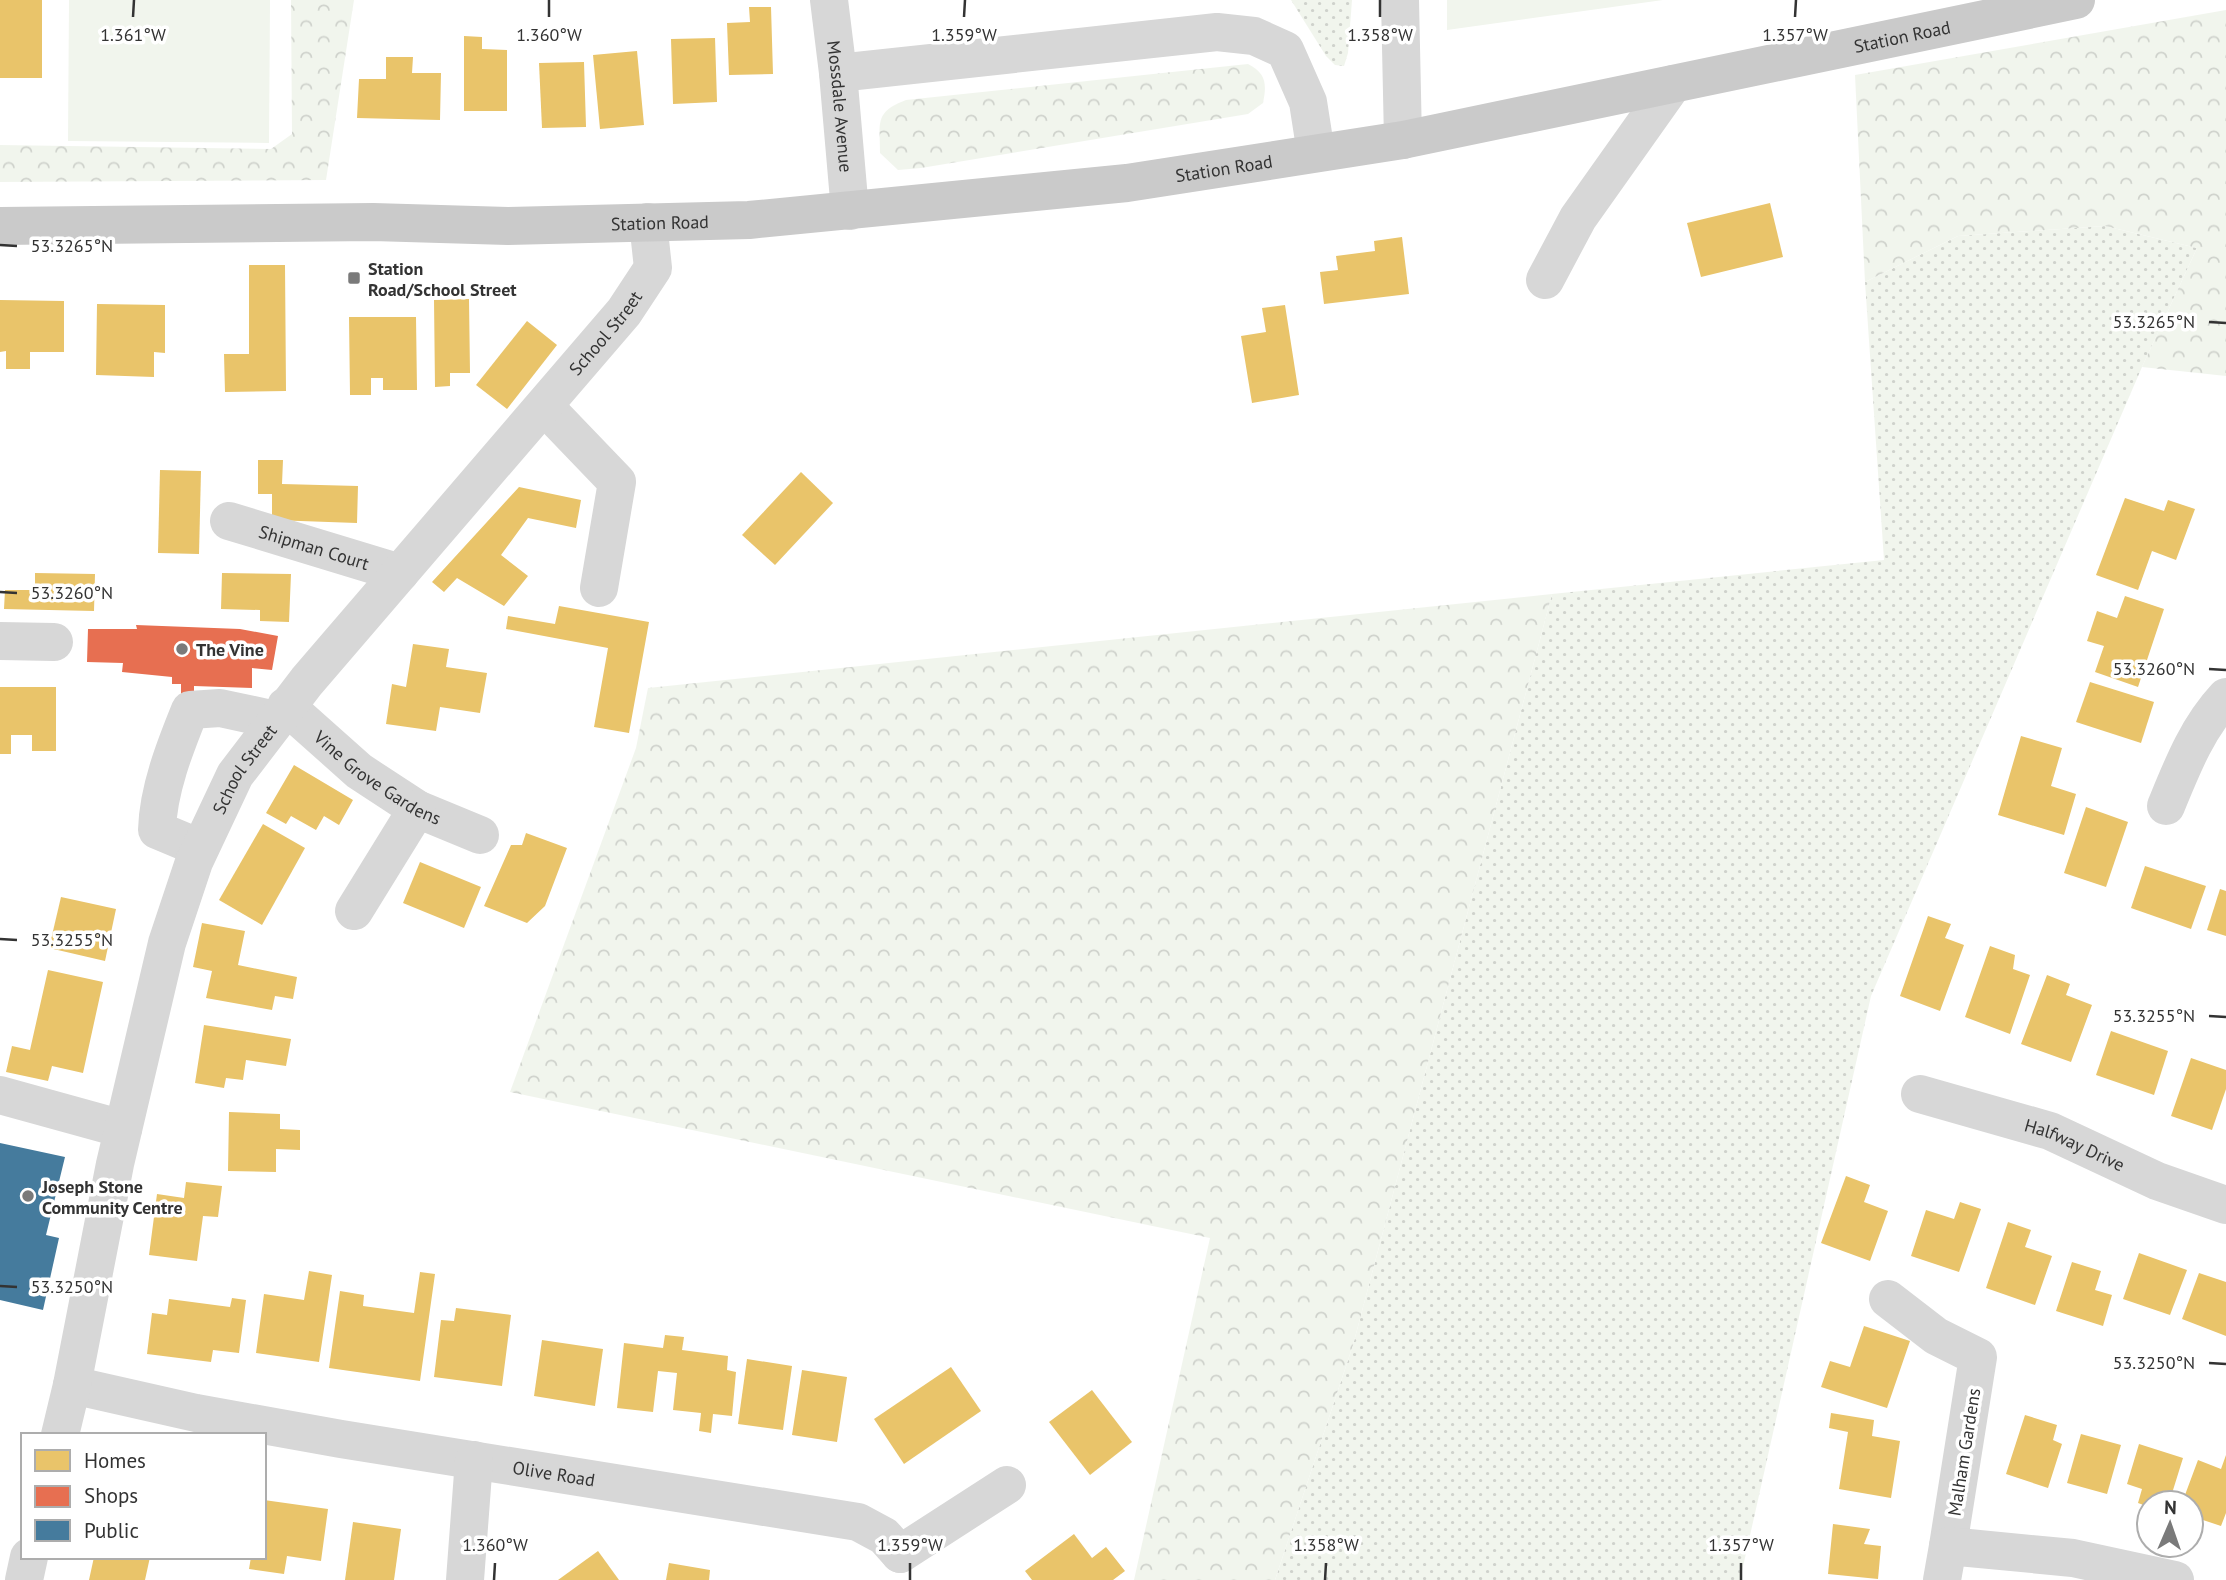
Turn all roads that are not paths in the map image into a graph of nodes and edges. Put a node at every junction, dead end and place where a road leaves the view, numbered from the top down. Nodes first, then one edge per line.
1 (829, 0) edge
2 (1400, 0) edge
3 (2076, 0) edge
4 (838, 73) junction
5 (1673, 84) junction
6 (1403, 140) junction
7 (1315, 153) junction
8 (850, 211) junction
9 (648, 222) junction
10 (0, 226) edge
11 (1545, 280) dead end
12 (544, 406) junction
13 (229, 521) dead end
14 (400, 573) junction
15 (599, 588) dead end
16 (0, 641) edge
17 (54, 642) dead end
18 (2226, 697) edge
19 (281, 713) junction
20 (2166, 806) dead end
21 (417, 809) junction
22 (480, 835) dead end
23 (200, 848) junction
24 (354, 911) dead end
25 (1920, 1094) dead end
26 (0, 1095) edge
27 (123, 1129) junction
28 (2226, 1205) edge
29 (1888, 1299) dead end
30 (72, 1384) junction
31 (60, 1433) edge
32 (474, 1460) junction
33 (1007, 1485) dead end
34 (29, 1559) edge
35 (1945, 1563) edge
36 (902, 1567) edge
37 (24, 1580) edge
38 (466, 1580) edge
39 (2175, 1580) edge

1 - 4 street, Mossdale Avenue
2 - 6 street
3 - 5 main road, Station Road
4 - 7 street
4 - 8 street, Mossdale Avenue
5 - 6 main road, Station Road
5 - 11 street
6 - 7 main road, Station Road
7 - 8 main road, Station Road
8 - 9 main road, Station Road
9 - 10 main road, Station Road
9 - 12 street, School Street
12 - 14 street, School Street
12 - 15 street
13 - 14 street, Shipman Court
14 - 19 street, School Street
16 - 17 street
18 - 20 street
19 - 21 street, Vine Grove Gardens
19 - 23 street, School Street
19 - 23 street
21 - 22 street, Vine Grove Gardens
21 - 24 street
23 - 27 street, School Street
25 - 28 street, Halfway Drive
26 - 27 street
27 - 30 street, School Street
29 - 35 street, Malham Gardens
30 - 31 street, School Street
30 - 32 street, Olive Road
32 - 36 street, Olive Road
32 - 38 street
33 - 36 street, Olive Road
34 - 37 street
35 - 39 street, Malham Gardens

